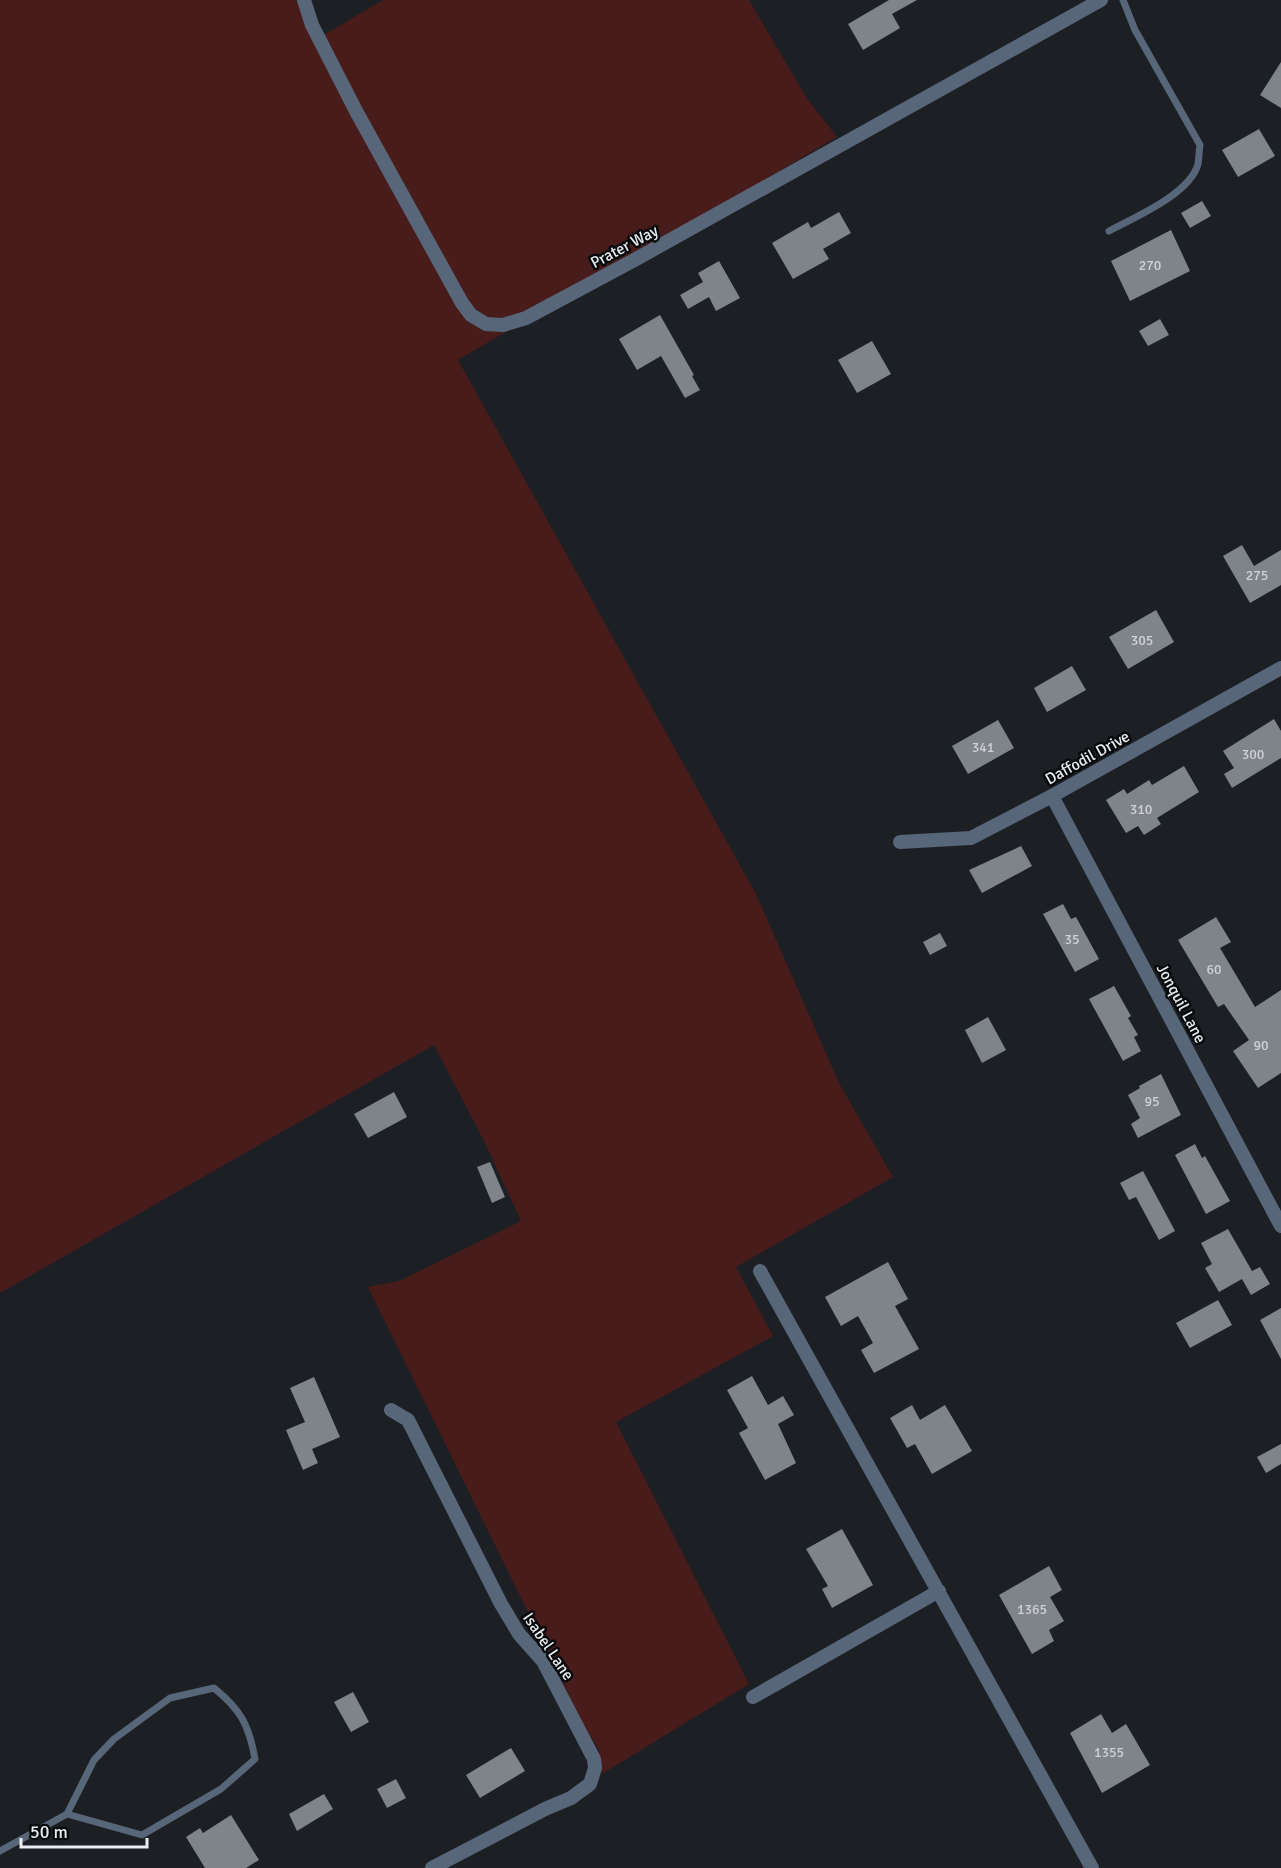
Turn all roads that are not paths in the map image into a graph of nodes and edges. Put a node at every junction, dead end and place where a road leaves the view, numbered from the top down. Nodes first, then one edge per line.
1 (304, 0) edge
2 (1123, 0) edge
3 (1095, 1) edge
4 (1109, 231) dead end
5 (1281, 668) edge
6 (1052, 796) junction
7 (900, 842) dead end
8 (1281, 1226) edge
9 (760, 1270) dead end
10 (391, 1410) dead end
11 (939, 1591) junction
12 (753, 1698) dead end
13 (67, 1814) junction
14 (0, 1851) edge
15 (432, 1868) edge
16 (1092, 1868) edge

1 - 3 street, Prater Way
2 - 4 lane
5 - 6 street, Daffodil Drive
6 - 7 street, Daffodil Drive
6 - 8 street, Jonquil Lane
9 - 11 street
10 - 15 street, Isabel Lane
11 - 12 street
11 - 16 street
13 - 13 lane
13 - 14 lane

